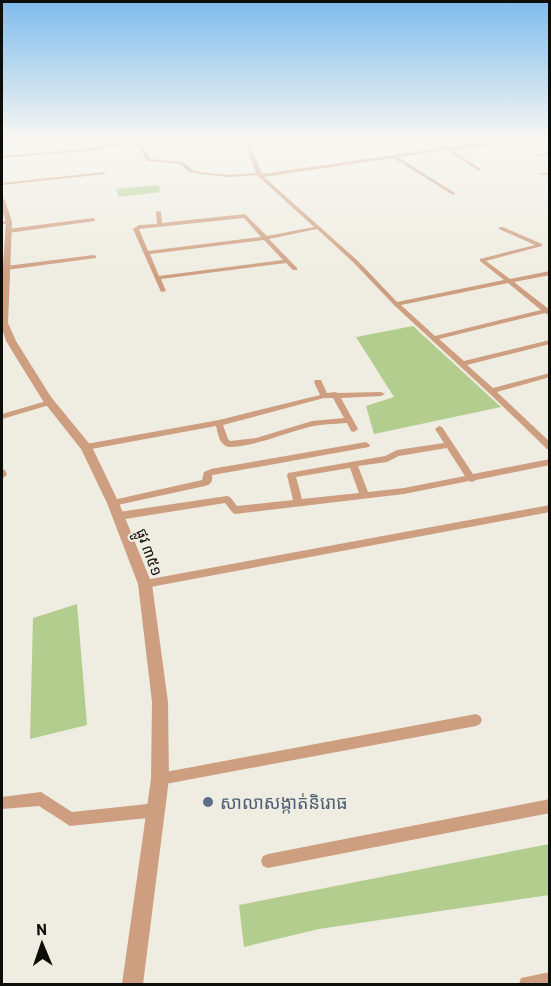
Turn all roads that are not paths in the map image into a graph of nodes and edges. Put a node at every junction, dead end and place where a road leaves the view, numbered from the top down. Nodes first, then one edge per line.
1 (270, 185) edge
2 (438, 185) edge
3 (453, 195) dead end
4 (2, 200) edge
5 (158, 212) dead end
6 (93, 219) dead end
7 (6, 225) edge
8 (160, 225) junction
9 (315, 226) junction
10 (501, 228) dead end
11 (264, 236) junction
12 (146, 251) junction
13 (94, 257) dead end
14 (287, 261) junction
15 (5, 265) edge
16 (295, 269) dead end
17 (549, 273) edge
18 (158, 278) junction
19 (510, 281) junction
20 (163, 291) dead end
21 (396, 304) junction
22 (546, 309) edge
23 (434, 338) junction
24 (549, 342) edge
25 (462, 364) junction
26 (549, 375) edge
27 (318, 382) dead end
28 (492, 390) junction
29 (335, 394) junction
30 (381, 394) dead end
31 (324, 396) junction
32 (48, 401) junction
33 (4, 416) edge
34 (347, 420) junction
35 (219, 423) junction
36 (354, 429) dead end
37 (439, 429) dead end
38 (366, 445) dead end
39 (449, 445) junction
40 (86, 447) junction
41 (549, 447) edge
42 (549, 462) edge
43 (353, 464) junction
44 (472, 479) junction
45 (365, 496) junction
46 (298, 502) junction
47 (549, 508) edge
48 (116, 509) junction
49 (145, 585) junction
50 (476, 720) dead end
51 (160, 779) junction
52 (2, 803) edge
53 (549, 806) edge
54 (157, 810) junction
55 (268, 861) dead end
56 (549, 980) edge
57 (133, 984) edge
58 (527, 984) edge

1 - 9 street
2 - 3 street
4 - 7 street, ផ្លូវ ៣៥១
5 - 8 street
6 - 7 street
7 - 15 street, ផ្លូវ ៣៥១
8 - 11 street
8 - 12 street
9 - 11 street
9 - 21 street
10 - 19 street
11 - 12 street
11 - 14 street
12 - 18 street
13 - 15 street
14 - 16 street
14 - 18 street
15 - 32 street, ផ្លូវ ៣៥១
17 - 19 street
18 - 20 street
19 - 21 street
19 - 22 street
21 - 23 street
22 - 23 street
23 - 25 street
24 - 25 street
25 - 28 street
26 - 28 street
27 - 31 street
28 - 41 street
29 - 30 street
29 - 31 street
29 - 34 street
31 - 35 street
32 - 33 street
32 - 40 street, ផ្លូវ ៣៥១
34 - 35 street
34 - 36 street
35 - 40 street
37 - 39 street
38 - 48 street
39 - 43 street
39 - 44 street
40 - 48 street, ផ្លូវ ៣៥១
42 - 44 street
43 - 45 street
43 - 46 street
44 - 45 street
45 - 46 street
46 - 48 street
47 - 49 street
48 - 49 street, ផ្លូវ ៣៥១
49 - 51 street, ផ្លូវ ៣៥១
50 - 51 street
51 - 54 street, ផ្លូវ ៣៥១
52 - 54 street
53 - 55 street
54 - 57 street, ផ្លូវ ៣៥១
56 - 58 street

